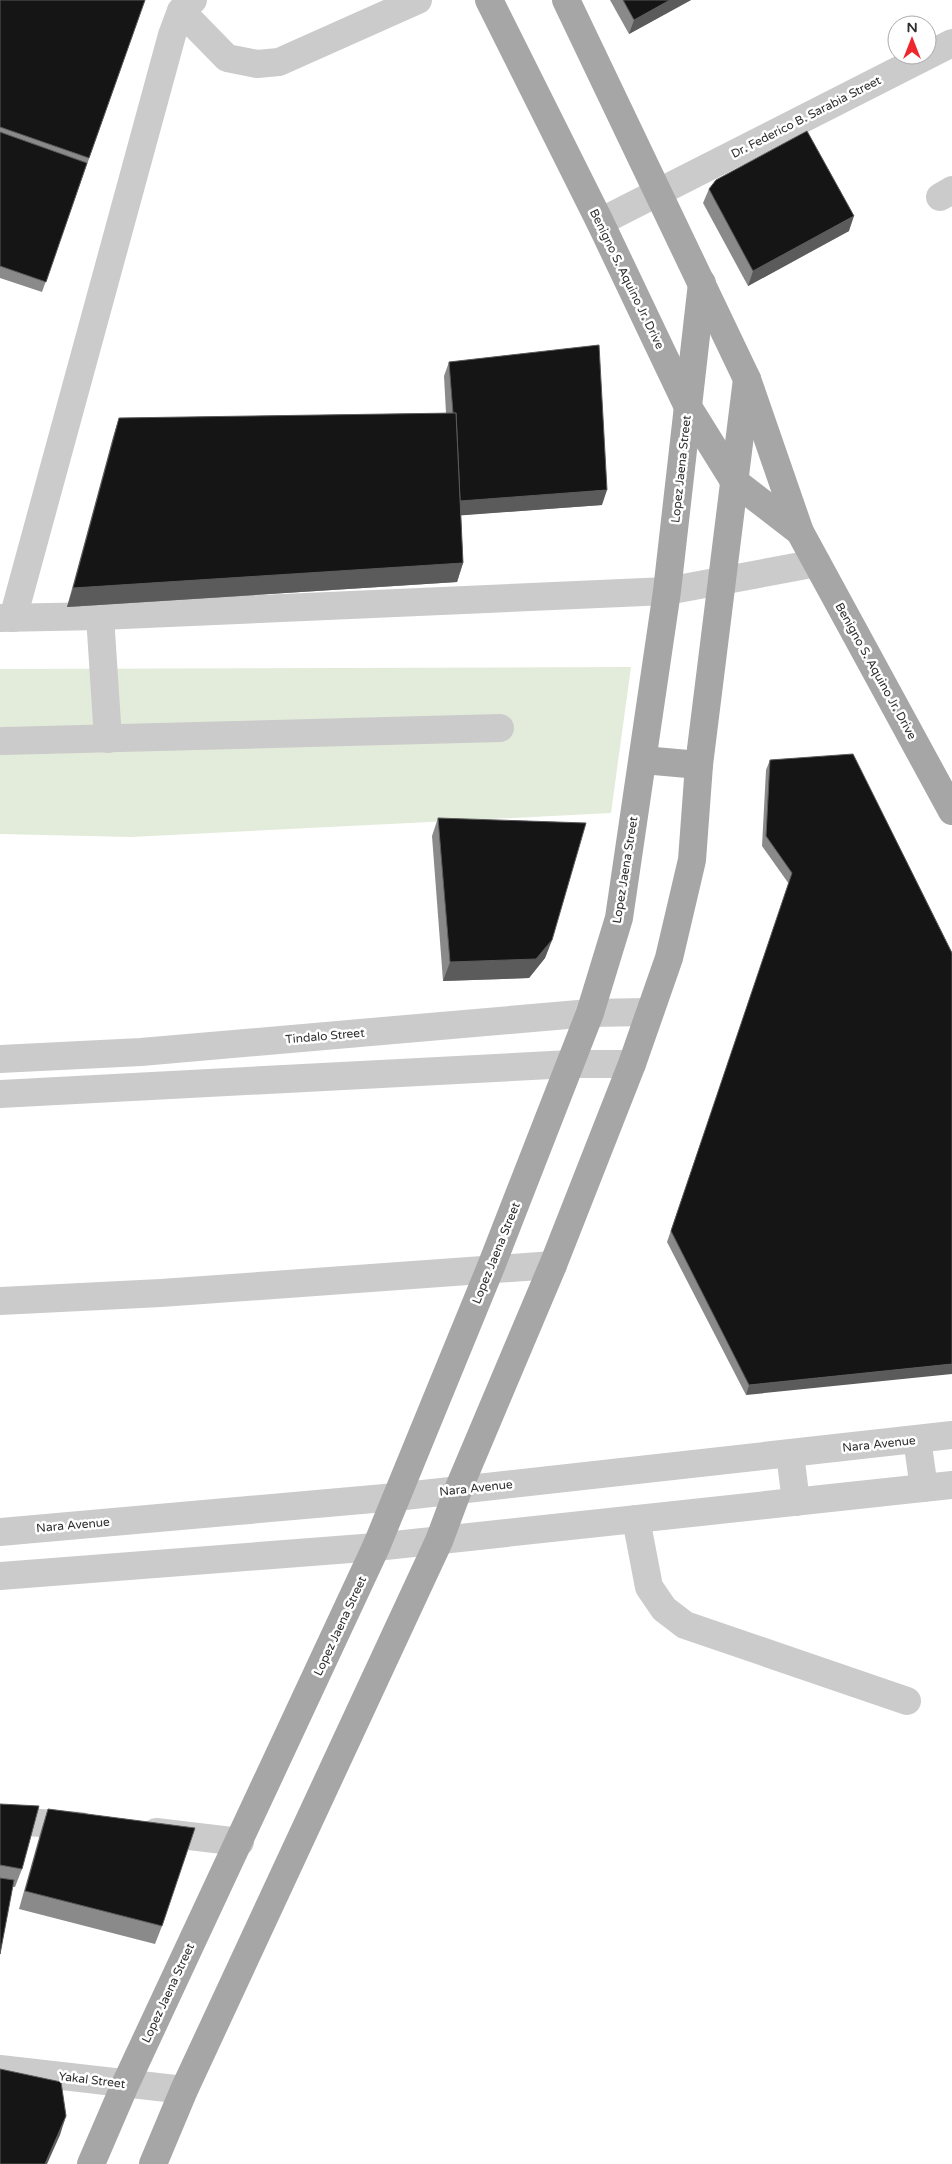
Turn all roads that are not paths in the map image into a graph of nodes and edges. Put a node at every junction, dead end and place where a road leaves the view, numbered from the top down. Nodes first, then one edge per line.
1 (418, 0) edge
2 (489, 0) edge
3 (566, 0) edge
4 (187, 6) edge
5 (952, 42) edge
6 (660, 192) junction
7 (600, 222) junction
8 (702, 283) junction
9 (747, 379) junction
10 (688, 407) junction
11 (734, 481) junction
12 (800, 532) junction
13 (817, 563) junction
14 (722, 582) junction
15 (667, 591) junction
16 (100, 616) junction
17 (7, 618) edge
18 (500, 728) dead end
19 (108, 739) junction
20 (3, 741) dead end
21 (643, 760) junction
22 (699, 766) junction
23 (952, 811) edge
24 (649, 1012) junction
25 (590, 1014) junction
26 (141, 1052) junction
27 (0, 1059) edge
28 (570, 1064) junction
29 (632, 1064) junction
30 (143, 1086) junction
31 (0, 1094) edge
32 (553, 1265) junction
33 (490, 1269) junction
34 (0, 1301) edge
35 (952, 1435) edge
36 (917, 1439) junction
37 (790, 1454) junction
38 (952, 1485) edge
39 (924, 1488) junction
40 (458, 1490) junction
41 (396, 1497) junction
42 (796, 1502) junction
43 (636, 1519) junction
44 (0, 1532) edge
45 (440, 1540) junction
46 (376, 1547) junction
47 (0, 1576) edge
48 (907, 1701) dead end
49 (0, 1820) edge
50 (240, 1842) junction
51 (0, 2069) edge
52 (125, 2084) junction
53 (184, 2090) junction
54 (91, 2164) edge
55 (153, 2164) edge

1 - 4 street
2 - 7 main road, Benigno S. Aquino Jr. Drive
3 - 6 main road, Benigno S. Aquino Jr. Drive
4 - 17 street
5 - 6 street, Dr. Federico B. Sarabia Street
6 - 7 street, Dr. Federico B. Sarabia Street
6 - 8 main road, Benigno S. Aquino Jr. Drive
7 - 10 main road, Benigno S. Aquino Jr. Drive
8 - 9 main road, Benigno S. Aquino Jr. Drive
8 - 10 main road, Lopez Jaena Street
9 - 11 main road
9 - 12 main road, Benigno S. Aquino Jr. Drive
10 - 11 main road, Benigno S. Aquino Jr. Drive
10 - 15 main road, Lopez Jaena Street
11 - 12 main road, Benigno S. Aquino Jr. Drive
11 - 14 main road
12 - 13 main road, Benigno S. Aquino Jr. Drive
13 - 14 street
13 - 23 main road, Benigno S. Aquino Jr. Drive
14 - 15 street
14 - 22 main road
15 - 16 street
15 - 21 main road, Lopez Jaena Street
16 - 17 street
16 - 19 street
18 - 19 street
19 - 20 street
21 - 22 main road
21 - 25 main road, Lopez Jaena Street
22 - 24 main road
24 - 25 street, Tindalo Street
24 - 29 main road
25 - 26 street, Tindalo Street
25 - 28 main road, Lopez Jaena Street
26 - 27 street, Tindalo Street
26 - 30 street
28 - 29 street
28 - 30 street
28 - 33 main road, Lopez Jaena Street
29 - 32 main road
30 - 31 street
32 - 33 street
32 - 40 main road
33 - 34 street
33 - 41 main road, Lopez Jaena Street
35 - 36 street, Nara Avenue
36 - 37 street, Nara Avenue
36 - 39 street
37 - 40 street, Nara Avenue
37 - 42 street
38 - 39 street
39 - 42 street
40 - 41 street, Nara Avenue
40 - 45 main road
41 - 44 street, Nara Avenue
41 - 46 main road, Lopez Jaena Street
42 - 43 street
43 - 45 street
43 - 48 street
45 - 46 street
45 - 53 main road
46 - 47 street
46 - 50 main road, Lopez Jaena Street
49 - 50 street
50 - 52 main road, Lopez Jaena Street
51 - 52 street, Yakal Street
52 - 53 street, Yakal Street
52 - 54 main road, Lopez Jaena Street
53 - 55 main road

